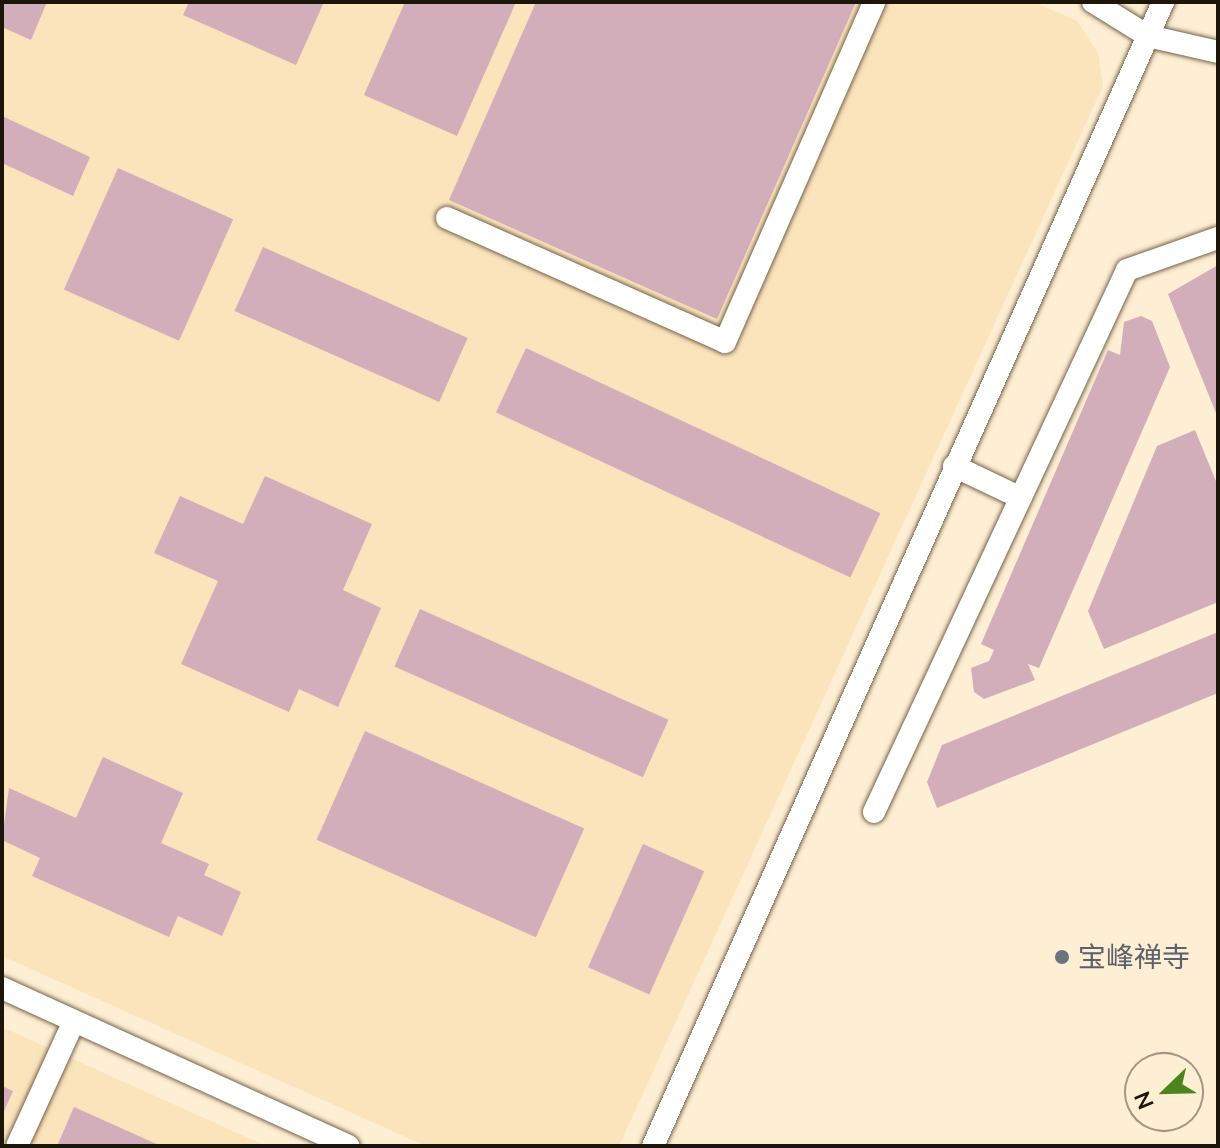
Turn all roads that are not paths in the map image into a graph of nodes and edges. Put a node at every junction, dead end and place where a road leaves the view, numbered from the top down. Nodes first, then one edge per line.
1 (874, 2) edge
2 (1093, 2) edge
3 (1163, 2) edge
4 (1148, 36) junction
5 (1218, 52) edge
6 (447, 218) dead end
7 (1218, 238) edge
8 (954, 466) junction
9 (1021, 498) junction
10 (874, 812) dead end
11 (2, 988) edge
12 (74, 1021) junction
13 (17, 1146) edge
14 (349, 1146) edge
15 (653, 1146) edge

1 - 6 street
2 - 4 street
3 - 4 street
4 - 5 street
4 - 8 street
7 - 9 street
8 - 9 street
8 - 15 street
9 - 10 street
11 - 12 street
12 - 13 street
12 - 14 street

